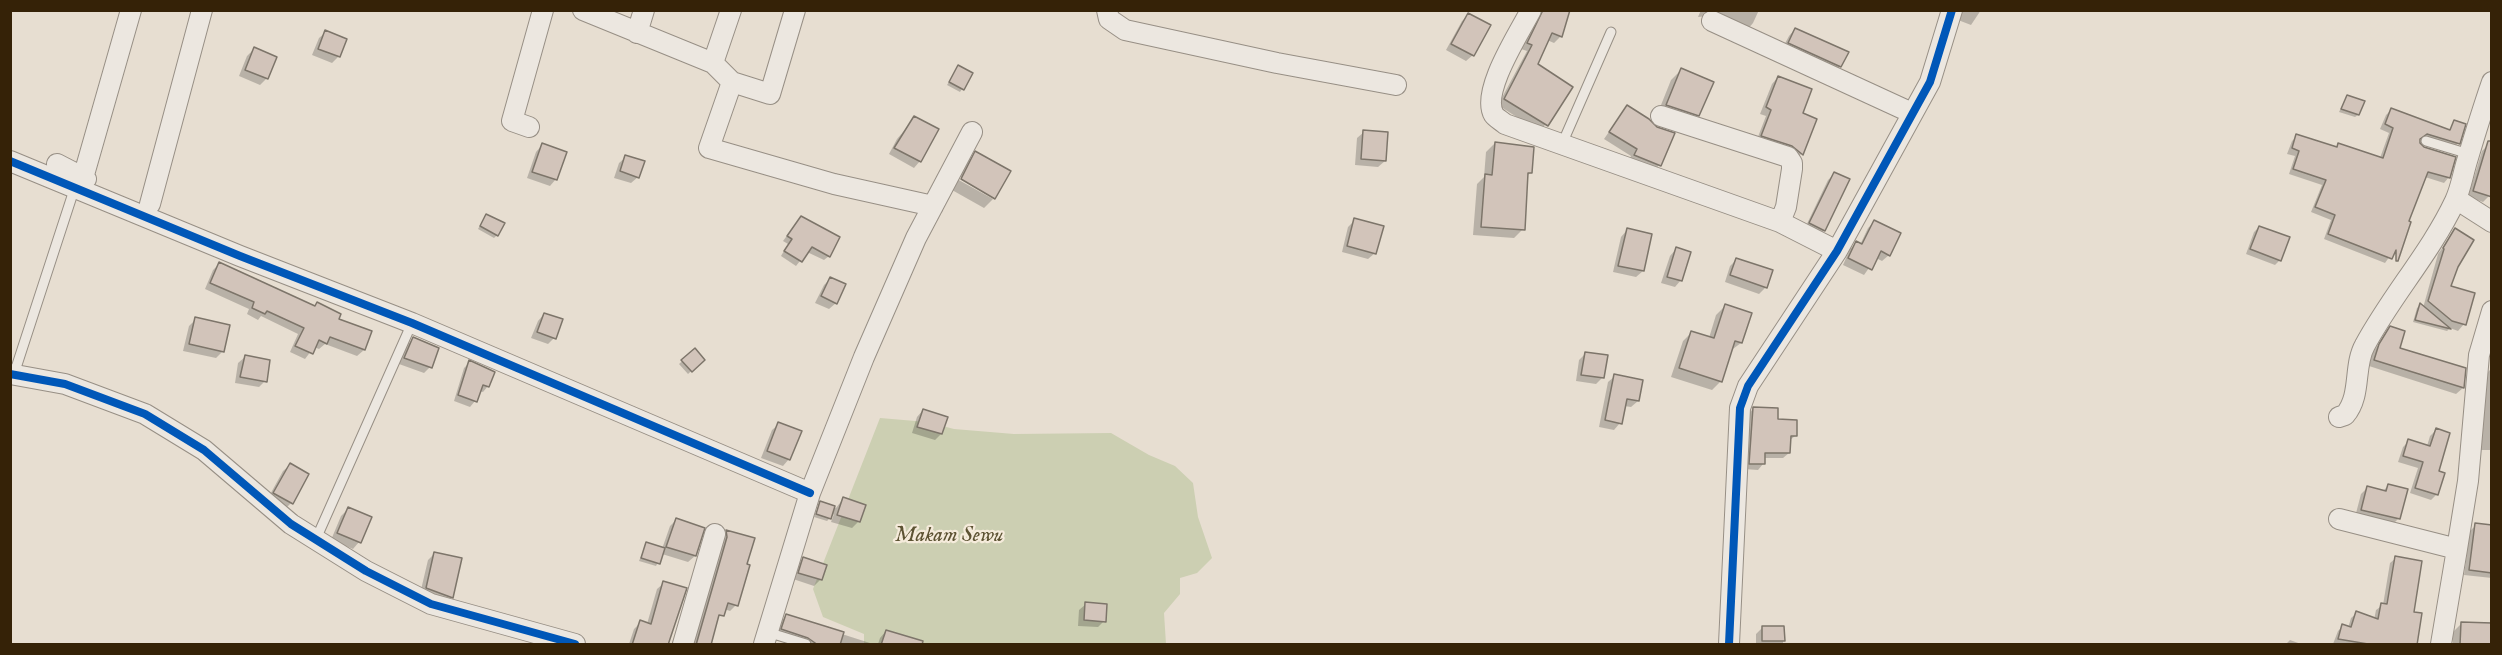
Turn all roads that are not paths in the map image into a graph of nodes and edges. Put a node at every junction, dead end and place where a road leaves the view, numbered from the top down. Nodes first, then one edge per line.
1 (131, 10) edge
2 (202, 10) edge
3 (543, 10) edge
4 (583, 10) edge
5 (644, 10) edge
6 (731, 10) edge
7 (795, 10) edge
8 (1107, 10) edge
9 (1532, 10) edge
10 (1950, 11) edge
11 (1712, 21) dead end
12 (1611, 32) dead end
13 (637, 33) junction
14 (713, 63) junction
15 (732, 82) junction
16 (2492, 82) edge
17 (1396, 85) dead end
18 (1912, 113) junction
19 (1661, 116) dead end
20 (529, 127) dead end
21 (972, 132) dead end
22 (2426, 141) dead end
23 (1562, 144) junction
24 (2469, 154) junction
25 (10, 161) edge
26 (57, 164) dead end
27 (79, 182) junction
28 (2456, 199) junction
29 (150, 204) junction
30 (933, 206) junction
31 (187, 219) dead end
32 (1780, 222) junction
33 (2492, 222) edge
34 (1837, 251) junction
35 (2492, 311) edge
36 (412, 323) junction
37 (2485, 355) edge
38 (12, 374) edge
39 (2339, 417) dead end
40 (810, 492) junction
41 (2339, 519) dead end
42 (714, 534) dead end
43 (315, 540) junction
44 (2457, 549) junction
45 (765, 638) edge
46 (575, 645) edge
47 (683, 645) edge
48 (806, 645) edge
49 (1729, 645) edge
50 (2441, 645) edge

1 - 27 street
2 - 29 street
3 - 20 street
4 - 13 street
5 - 13 street
6 - 14 street
7 - 15 street
8 - 17 street
9 - 23 street
10 - 18 street
11 - 18 street
12 - 23 lane
13 - 14 street
14 - 15 street
15 - 30 street
16 - 24 street
18 - 34 street
19 - 32 street
21 - 30 street
22 - 24 lane
23 - 32 street
24 - 28 street
25 - 27 street
26 - 27 street
27 - 29 street
27 - 36 street
27 - 38 lane
28 - 33 street
28 - 39 street
29 - 31 street
30 - 40 street
32 - 34 street
34 - 49 street
35 - 37 street
36 - 40 street
36 - 43 lane
37 - 44 street
38 - 43 street
40 - 45 street
41 - 44 street
42 - 47 street
43 - 46 street
44 - 50 street
45 - 48 lane

